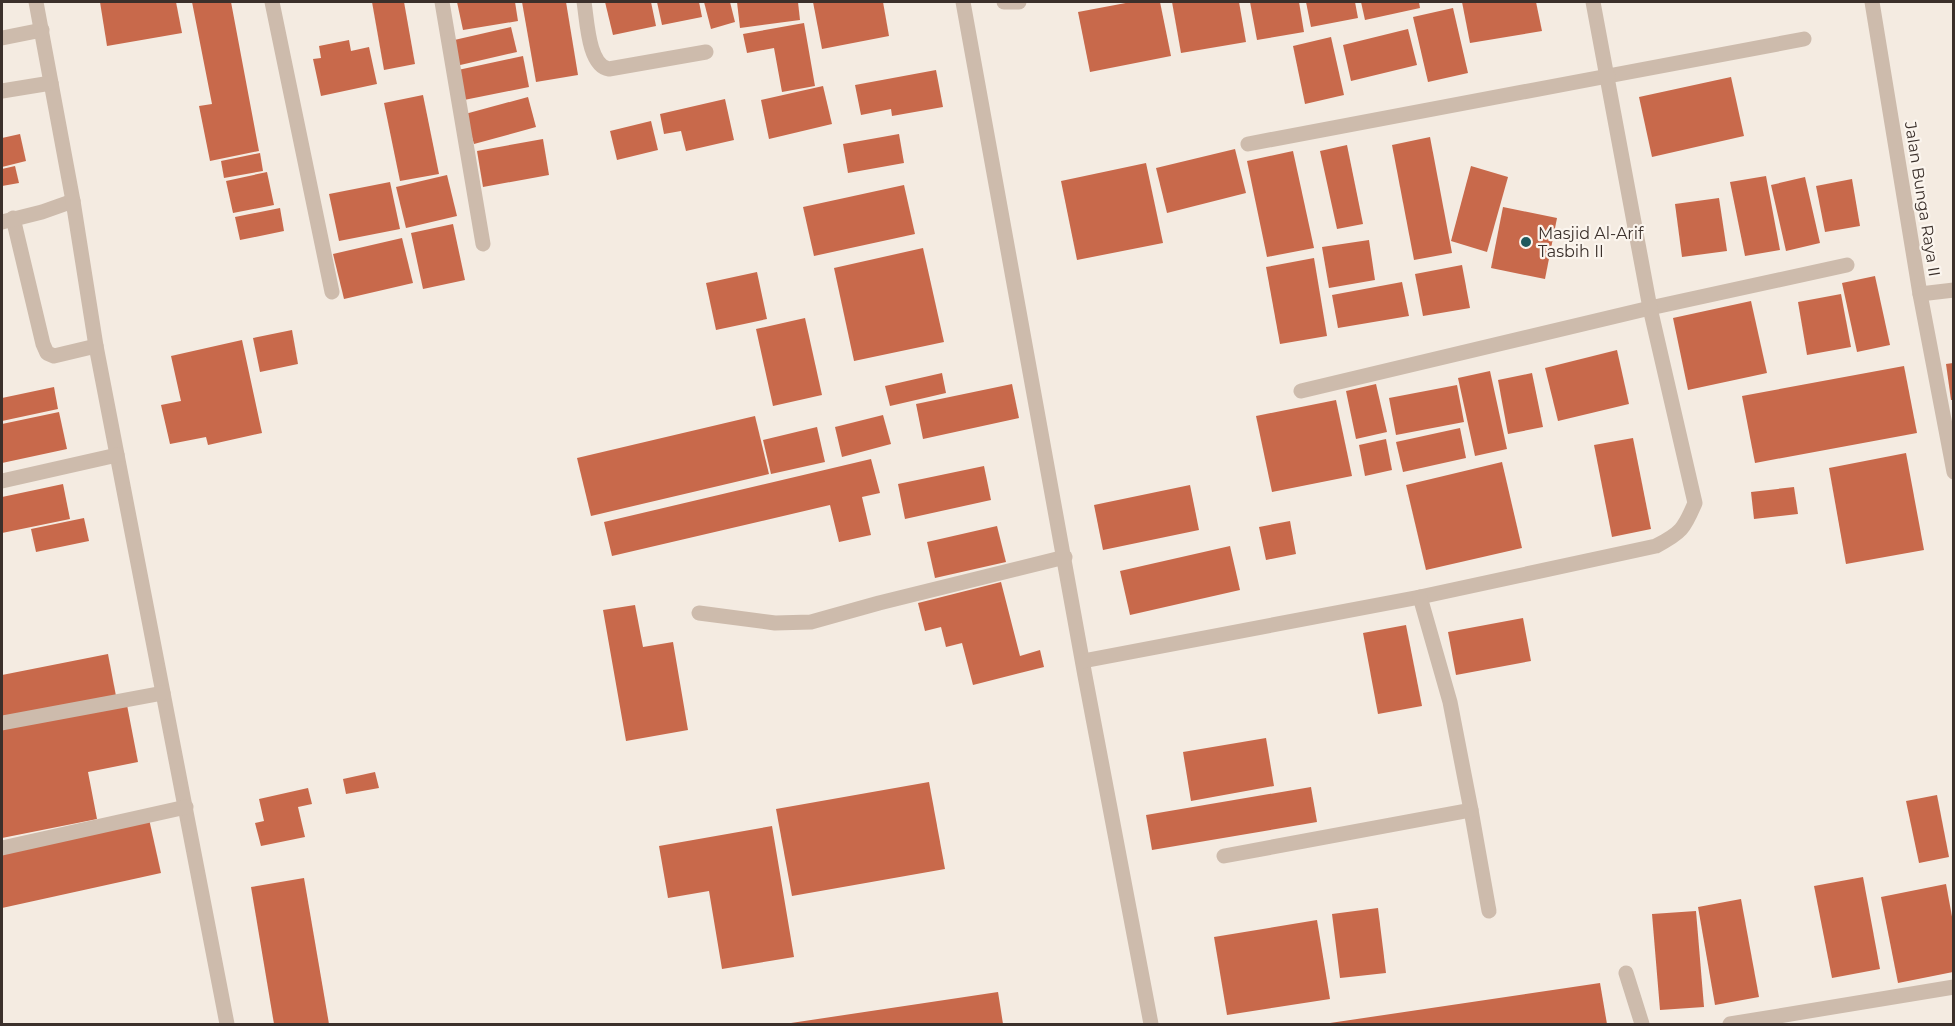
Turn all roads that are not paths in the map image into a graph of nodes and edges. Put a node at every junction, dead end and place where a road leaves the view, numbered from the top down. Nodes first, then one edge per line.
1 (36, 2) edge
2 (272, 2) edge
3 (442, 2) edge
4 (584, 2) edge
5 (963, 2) edge
6 (1004, 2) edge
7 (1019, 2) edge
8 (1593, 2) edge
9 (1872, 2) edge
10 (42, 30) junction
11 (2, 38) edge
12 (1803, 39) dead end
13 (706, 52) dead end
14 (1608, 76) junction
15 (51, 83) junction
16 (2, 91) edge
17 (1248, 144) dead end
18 (73, 201) junction
19 (7, 220) edge
20 (483, 243) dead end
21 (1847, 265) dead end
22 (1953, 290) edge
23 (332, 292) dead end
24 (1920, 294) junction
25 (1650, 308) junction
26 (96, 346) junction
27 (1301, 391) dead end
28 (117, 454) junction
29 (1953, 472) edge
30 (2, 481) edge
31 (1065, 557) junction
32 (1420, 597) junction
33 (699, 613) dead end
34 (1083, 661) junction
35 (163, 693) junction
36 (2, 723) edge
37 (186, 807) junction
38 (1471, 810) junction
39 (2, 848) edge
40 (1224, 856) dead end
41 (1489, 911) dead end
42 (1626, 973) dead end
43 (1953, 987) edge
44 (227, 1024) edge
45 (1151, 1024) edge
46 (1642, 1024) edge
47 (1730, 1024) edge

1 - 10 street
2 - 23 street
3 - 20 street
4 - 13 street
5 - 31 street
6 - 7 street
8 - 14 street
9 - 24 street, Jalan Bunga Raya II
10 - 11 street
10 - 15 street
12 - 14 street
14 - 17 street
14 - 25 street
15 - 16 street
15 - 18 street
18 - 19 street
18 - 26 street
19 - 26 street
21 - 25 street
22 - 24 street
24 - 29 street, Jalan Bunga Raya II
25 - 27 street
25 - 32 street
26 - 28 street
28 - 30 street
28 - 35 street
31 - 33 street
31 - 34 street
32 - 34 street
32 - 38 street
34 - 45 street
35 - 36 street
35 - 37 street
37 - 39 street
37 - 44 street
38 - 40 street
38 - 41 street
42 - 46 street
43 - 47 street

